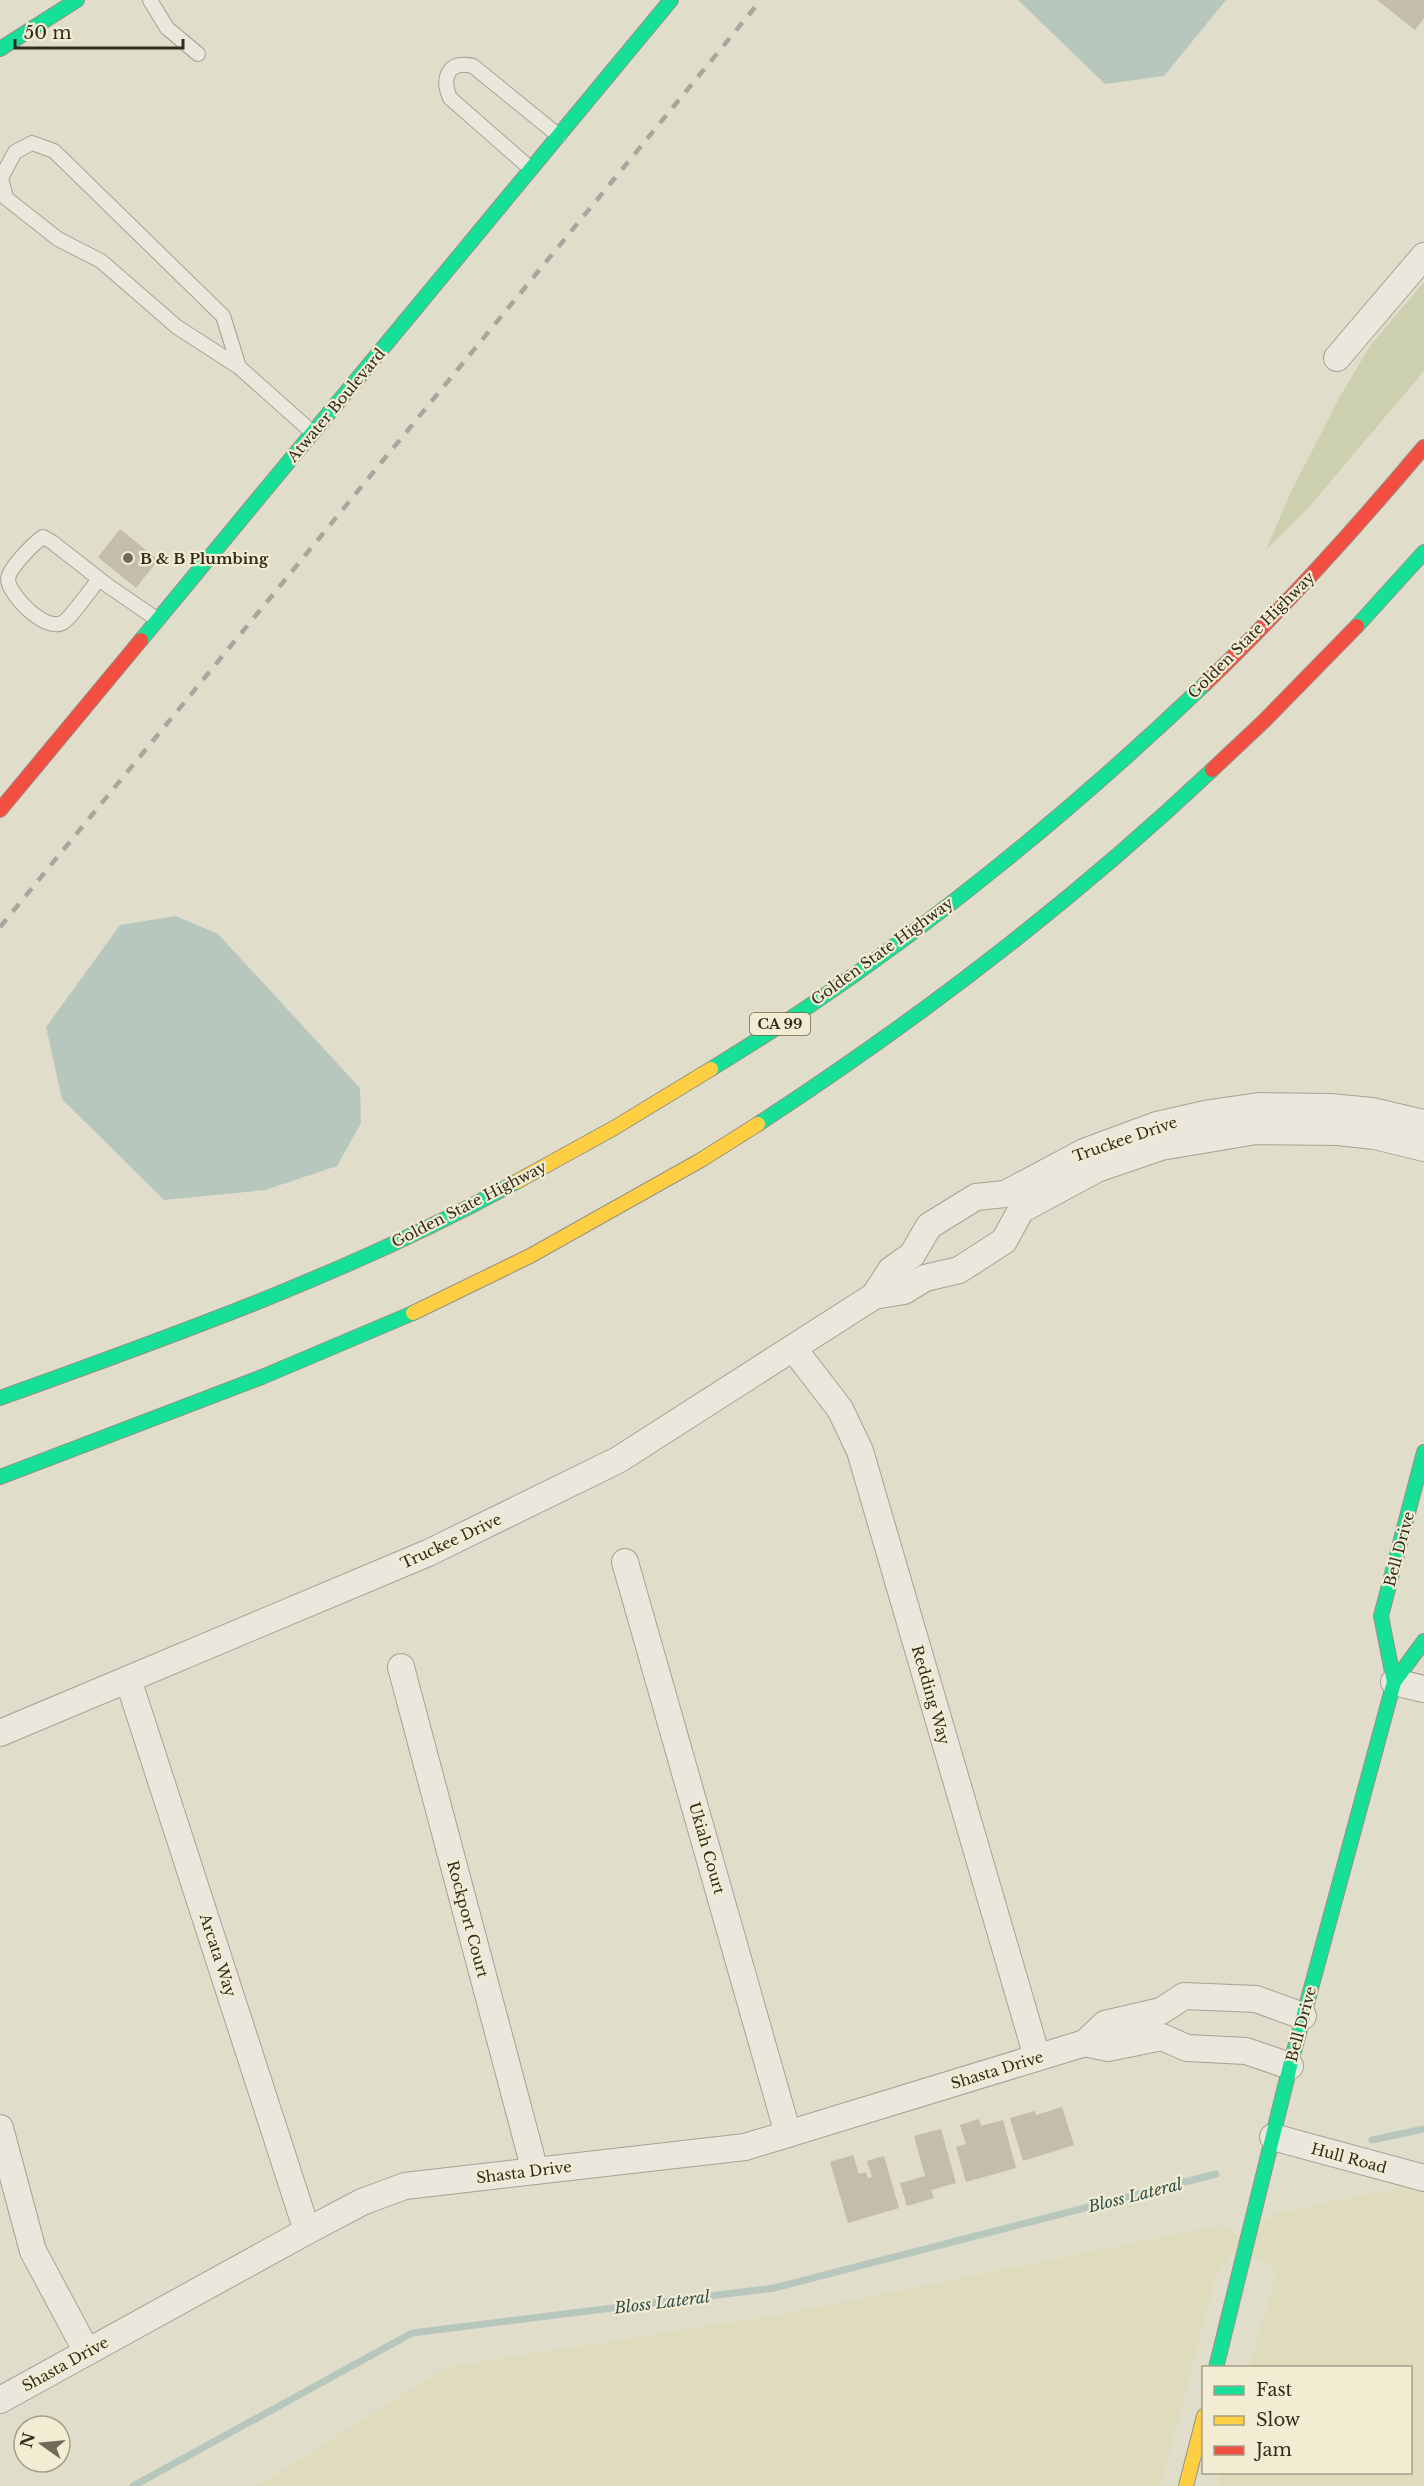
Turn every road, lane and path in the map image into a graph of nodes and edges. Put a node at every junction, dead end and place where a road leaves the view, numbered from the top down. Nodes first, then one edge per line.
1 (77, 0) edge
2 (150, 0) edge
3 (671, 0) edge
4 (0, 49) edge
5 (198, 54) dead end
6 (559, 136) junction
7 (531, 169) junction
8 (0, 177) edge
9 (1424, 256) edge
10 (1337, 358) dead end
11 (239, 367) junction
12 (312, 433) junction
13 (1424, 447) edge
14 (1424, 552) edge
15 (99, 579) junction
16 (158, 620) junction
17 (0, 810) edge
18 (1294, 1119) junction
19 (1424, 1123) edge
20 (1126, 1147) junction
21 (1424, 1148) edge
22 (976, 1197) junction
23 (929, 1226) junction
24 (1004, 1241) junction
25 (959, 1270) junction
26 (874, 1296) junction
27 (794, 1347) junction
28 (0, 1398) edge
29 (1424, 1452) edge
30 (0, 1477) edge
31 (625, 1562) dead end
32 (1424, 1641) edge
33 (401, 1668) dead end
34 (128, 1679) junction
35 (1394, 1682) junction
36 (1424, 1689) edge
37 (0, 1733) edge
38 (1161, 2011) junction
39 (1303, 2016) junction
40 (1162, 2037) junction
41 (1085, 2043) junction
42 (1037, 2057) junction
43 (1290, 2066) junction
44 (0, 2128) edge
45 (788, 2134) junction
46 (1273, 2137) junction
47 (534, 2171) junction
48 (1424, 2178) edge
49 (307, 2231) junction
50 (87, 2352) junction
51 (1216, 2366) edge
52 (0, 2400) edge
53 (1202, 2420) edge
54 (1186, 2486) edge

1 - 4 main road
2 - 5 lane
3 - 6 main road, Atwater Boulevard
6 - 7 main road, Atwater Boulevard
6 - 7 lane
7 - 12 main road, Atwater Boulevard
8 - 11 lane
8 - 11 lane
9 - 10 street
11 - 12 lane
12 - 16 main road, Atwater Boulevard
13 - 28 main road, Golden State Highway / CA 99
14 - 30 main road
15 - 15 lane
15 - 16 lane
16 - 17 main road, Atwater Boulevard
18 - 19 street, Truckee Drive
18 - 20 street, Truckee Drive
18 - 21 street, Truckee Drive
20 - 22 street, Truckee Drive
20 - 24 street, Truckee Drive
22 - 23 street, Truckee Drive
22 - 24 street
23 - 25 street
23 - 26 street, Truckee Drive
24 - 25 street, Truckee Drive
25 - 26 street, Truckee Drive
26 - 27 street, Truckee Drive
27 - 34 street, Truckee Drive
27 - 42 street, Redding Way
29 - 35 main road, Bell Drive
31 - 45 street, Ukiah Court
32 - 35 main road, Bell Drive
33 - 47 street, Rockport Court
34 - 37 street, Truckee Drive
34 - 49 street, Arcata Way
35 - 36 street
35 - 39 main road, Bell Drive
38 - 39 street, Shasta Drive
38 - 40 street
38 - 41 street, Shasta Drive
39 - 43 main road, Bell Drive
40 - 41 street, Shasta Drive
40 - 43 street
41 - 42 street, Shasta Drive
42 - 45 street, Shasta Drive
43 - 46 main road, Bell Drive
44 - 50 street
45 - 47 street, Shasta Drive
46 - 48 street, Hull Road
46 - 51 main road, Bell Drive
47 - 49 street, Shasta Drive
49 - 50 street, Shasta Drive
50 - 52 street, Shasta Drive
53 - 54 main road

